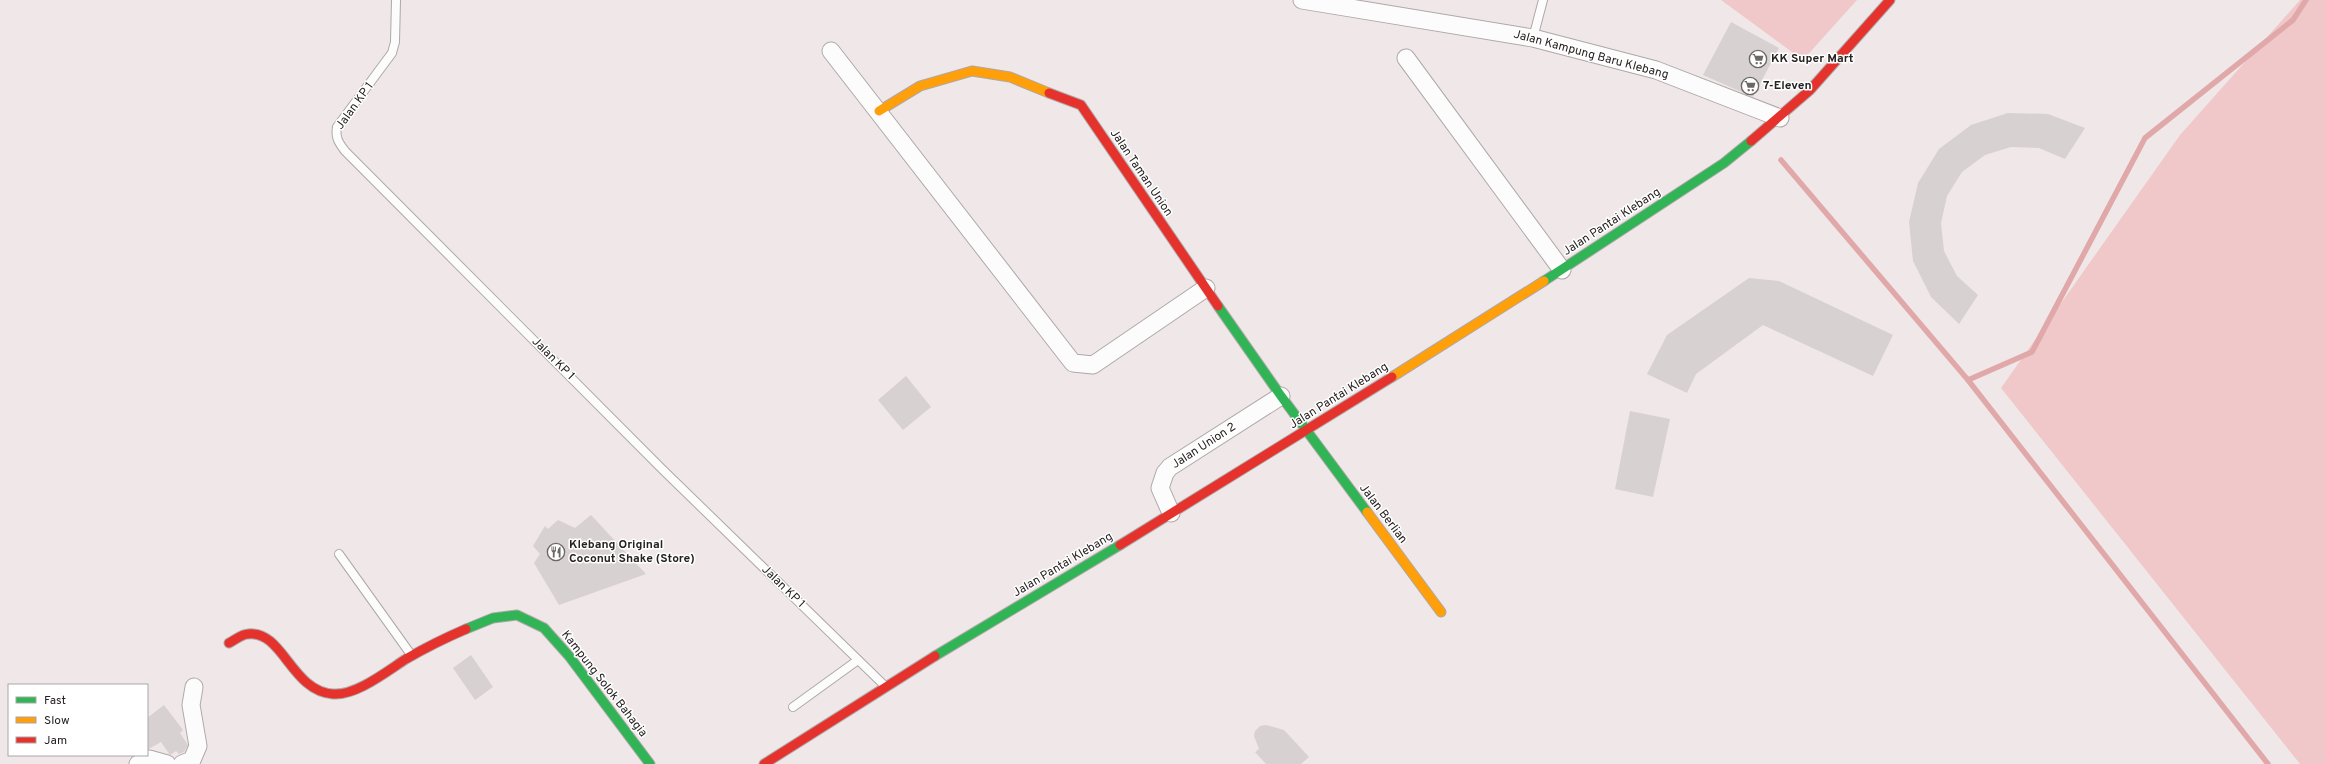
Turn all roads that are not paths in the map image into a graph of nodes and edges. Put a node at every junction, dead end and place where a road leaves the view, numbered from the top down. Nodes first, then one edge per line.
1 (396, 0) edge
2 (1302, 0) edge
3 (1542, 0) edge
4 (1890, 0) edge
5 (1326, 2) edge
6 (1533, 38) junction
7 (831, 51) dead end
8 (1406, 58) dead end
9 (879, 111) junction
10 (1780, 118) junction
11 (1562, 270) junction
12 (1206, 288) junction
13 (1281, 396) junction
14 (1306, 430) junction
15 (1171, 513) junction
16 (339, 554) dead end
17 (1441, 612) dead end
18 (230, 643) dead end
19 (413, 656) junction
20 (858, 660) junction
21 (885, 686) junction
22 (194, 687) dead end
23 (793, 707) dead end
24 (138, 764) edge
25 (167, 764) edge
26 (182, 764) edge
27 (650, 764) edge
28 (764, 764) edge

1 - 20 lane, Jalan KP 1
2 - 5 street, Jalan Kampung Baru Klebang
3 - 6 lane
4 - 10 main road, Jalan Pantai Klebang
5 - 6 street, Jalan Kampung Baru Klebang
6 - 10 street, Jalan Kampung Baru Klebang
7 - 9 street
8 - 11 street
9 - 12 main road, Jalan Taman Union
9 - 12 street
10 - 11 main road, Jalan Pantai Klebang
11 - 14 main road, Jalan Pantai Klebang
12 - 13 main road, Jalan Taman Union
13 - 14 main road, Jalan Taman Union
13 - 15 street, Jalan Union 2
14 - 15 main road, Jalan Pantai Klebang
14 - 17 main road, Jalan Berlian
15 - 21 main road, Jalan Pantai Klebang
16 - 19 lane
18 - 19 main road, Kampung Solok Bahagia
19 - 27 main road, Kampung Solok Bahagia
20 - 21 lane, Jalan KP 1
20 - 23 lane
21 - 28 main road, Jalan Pantai Klebang
22 - 26 street
24 - 25 street

